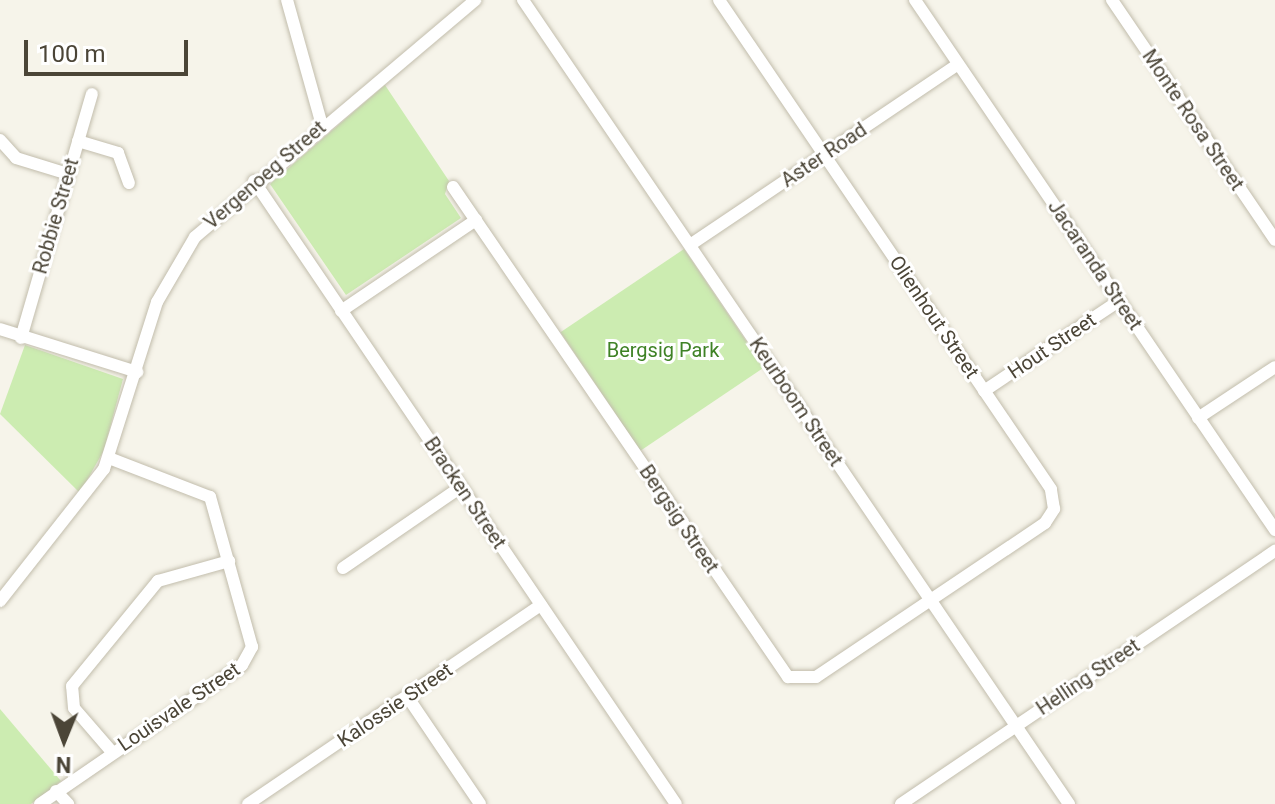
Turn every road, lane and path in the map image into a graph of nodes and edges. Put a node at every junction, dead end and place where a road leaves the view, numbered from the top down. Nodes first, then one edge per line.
1 (287, 0) edge
2 (475, 0) edge
3 (523, 0) edge
4 (719, 0) edge
5 (915, 0) edge
6 (1112, 0) edge
7 (958, 64) junction
8 (92, 94) dead end
9 (322, 125) junction
10 (0, 140) edge
11 (78, 141) junction
12 (824, 155) junction
13 (68, 174) junction
14 (254, 181) junction
15 (129, 183) dead end
16 (453, 187) dead end
17 (476, 220) junction
18 (1275, 240) edge
19 (690, 245) junction
20 (1119, 301) junction
21 (341, 311) junction
22 (0, 329) edge
23 (21, 338) junction
24 (1275, 367) edge
25 (137, 372) junction
26 (984, 391) junction
27 (1198, 418) junction
28 (109, 458) junction
29 (461, 487) junction
30 (1275, 530) edge
31 (1275, 551) edge
32 (229, 561) junction
33 (343, 568) dead end
34 (930, 599) junction
35 (0, 601) edge
36 (541, 605) junction
37 (407, 696) junction
38 (1016, 726) junction
39 (112, 752) junction
40 (56, 791) junction
41 (40, 804) edge
42 (68, 804) edge
43 (248, 804) edge
44 (480, 804) edge
45 (676, 804) edge
46 (901, 804) edge
47 (1069, 804) edge

1 - 9 street
2 - 9 street, Vergenoeg Street
3 - 19 street, Keurboom Street
4 - 12 street, Olienhout Street
5 - 7 street, Jacaranda Street
6 - 18 street, Monte Rosa Street
7 - 12 street, Aster Road
7 - 20 street, Jacaranda Street
8 - 11 street, Robbie Street
9 - 14 street, Vergenoeg Street
10 - 13 street
11 - 13 street, Robbie Street
11 - 15 street
12 - 19 street, Aster Road
12 - 26 street, Olienhout Street
13 - 23 street, Robbie Street
14 - 21 street, Bracken Street
14 - 25 street, Vergenoeg Street
16 - 17 street, Bergsig Street
17 - 21 street
17 - 34 street, Bergsig Street
19 - 34 street, Keurboom Street
20 - 26 street, Hout Street
20 - 27 street, Jacaranda Street
21 - 29 street, Bracken Street
22 - 23 street
23 - 25 street
24 - 27 street
25 - 28 street, Vergenoeg Street
26 - 34 street, Olienhout Street
27 - 30 street, Jacaranda Street
28 - 32 street, Louisvale Street
28 - 35 street, Vergenoeg Street
29 - 33 street
29 - 36 street, Bracken Street
31 - 38 street, Helling Street
32 - 39 street, Louisvale Street
32 - 39 street
34 - 38 street, Keurboom Street
36 - 37 street, Kalossie Street
36 - 45 street, Bracken Street
37 - 43 street, Kalossie Street
37 - 44 street
38 - 46 street, Helling Street
38 - 47 street, Keurboom Street
39 - 40 street, Louisvale Street
40 - 41 street, Louisvale Street
40 - 42 street

